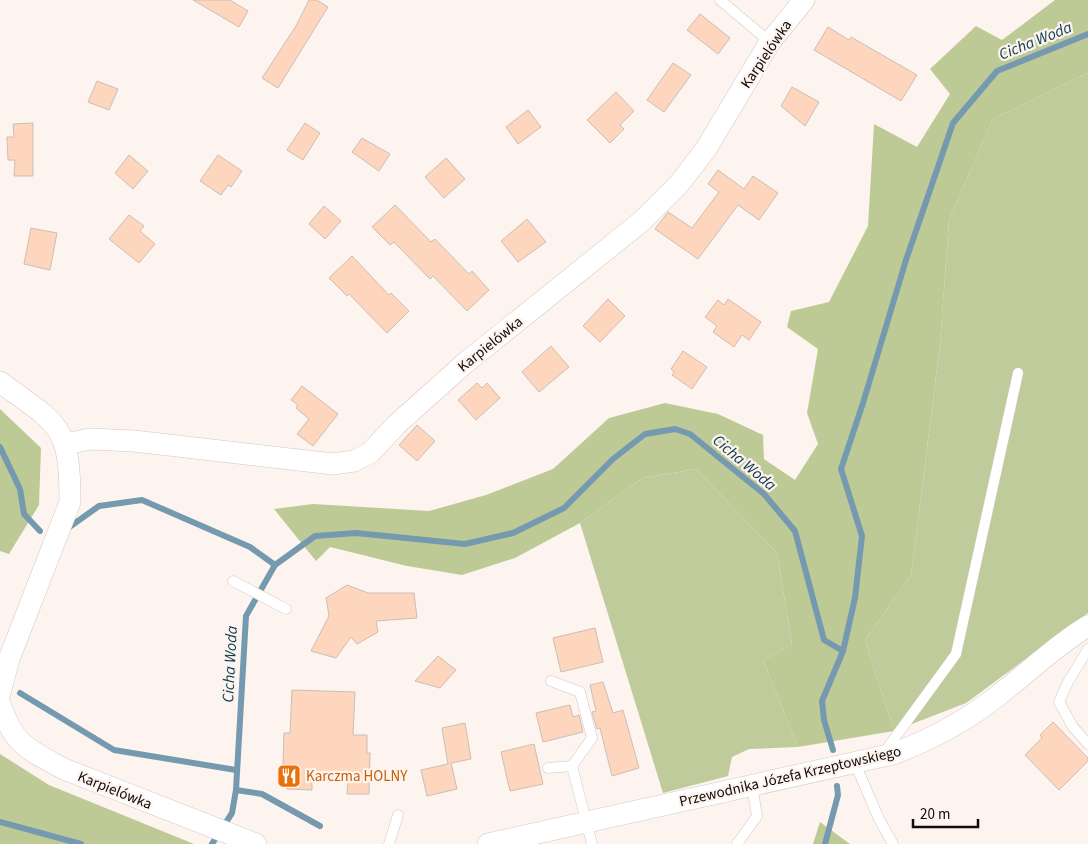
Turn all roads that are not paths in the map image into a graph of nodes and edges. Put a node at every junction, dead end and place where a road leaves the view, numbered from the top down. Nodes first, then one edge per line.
1 (720, 0) edge
2 (804, 0) edge
3 (770, 42) junction
4 (1018, 373) dead end
5 (0, 382) edge
6 (66, 444) junction
7 (245, 588) dead end
8 (286, 609) dead end
9 (1088, 626) edge
10 (1088, 649) edge
11 (550, 681) dead end
12 (0, 693) edge
13 (2, 716) edge
14 (1088, 744) edge
15 (881, 757) junction
16 (855, 763) junction
17 (572, 766) junction
18 (548, 768) dead end
19 (752, 785) junction
20 (398, 815) dead end
21 (586, 822) junction
22 (536, 839) edge
23 (247, 841) edge
24 (389, 844) edge
25 (488, 844) edge
26 (592, 844) edge
27 (737, 844) edge
28 (893, 844) edge

1 - 3 lane
2 - 3 street, Karpielówka
3 - 6 street, Karpielówka
4 - 15 lane
5 - 6 street
6 - 12 street
7 - 8 lane
9 - 15 street, Przewodnika Józefa Krzeptowskiego
10 - 14 lane
11 - 17 lane
13 - 23 street, Karpielówka
15 - 16 street, Przewodnika Józefa Krzeptowskiego
16 - 19 street, Przewodnika Józefa Krzeptowskiego
16 - 28 lane
17 - 18 lane
17 - 21 lane
19 - 21 street, Przewodnika Józefa Krzeptowskiego
19 - 27 lane
20 - 24 lane
21 - 22 street, Przewodnika Józefa Krzeptowskiego
21 - 26 lane
22 - 25 street, Przewodnika Józefa Krzeptowskiego

